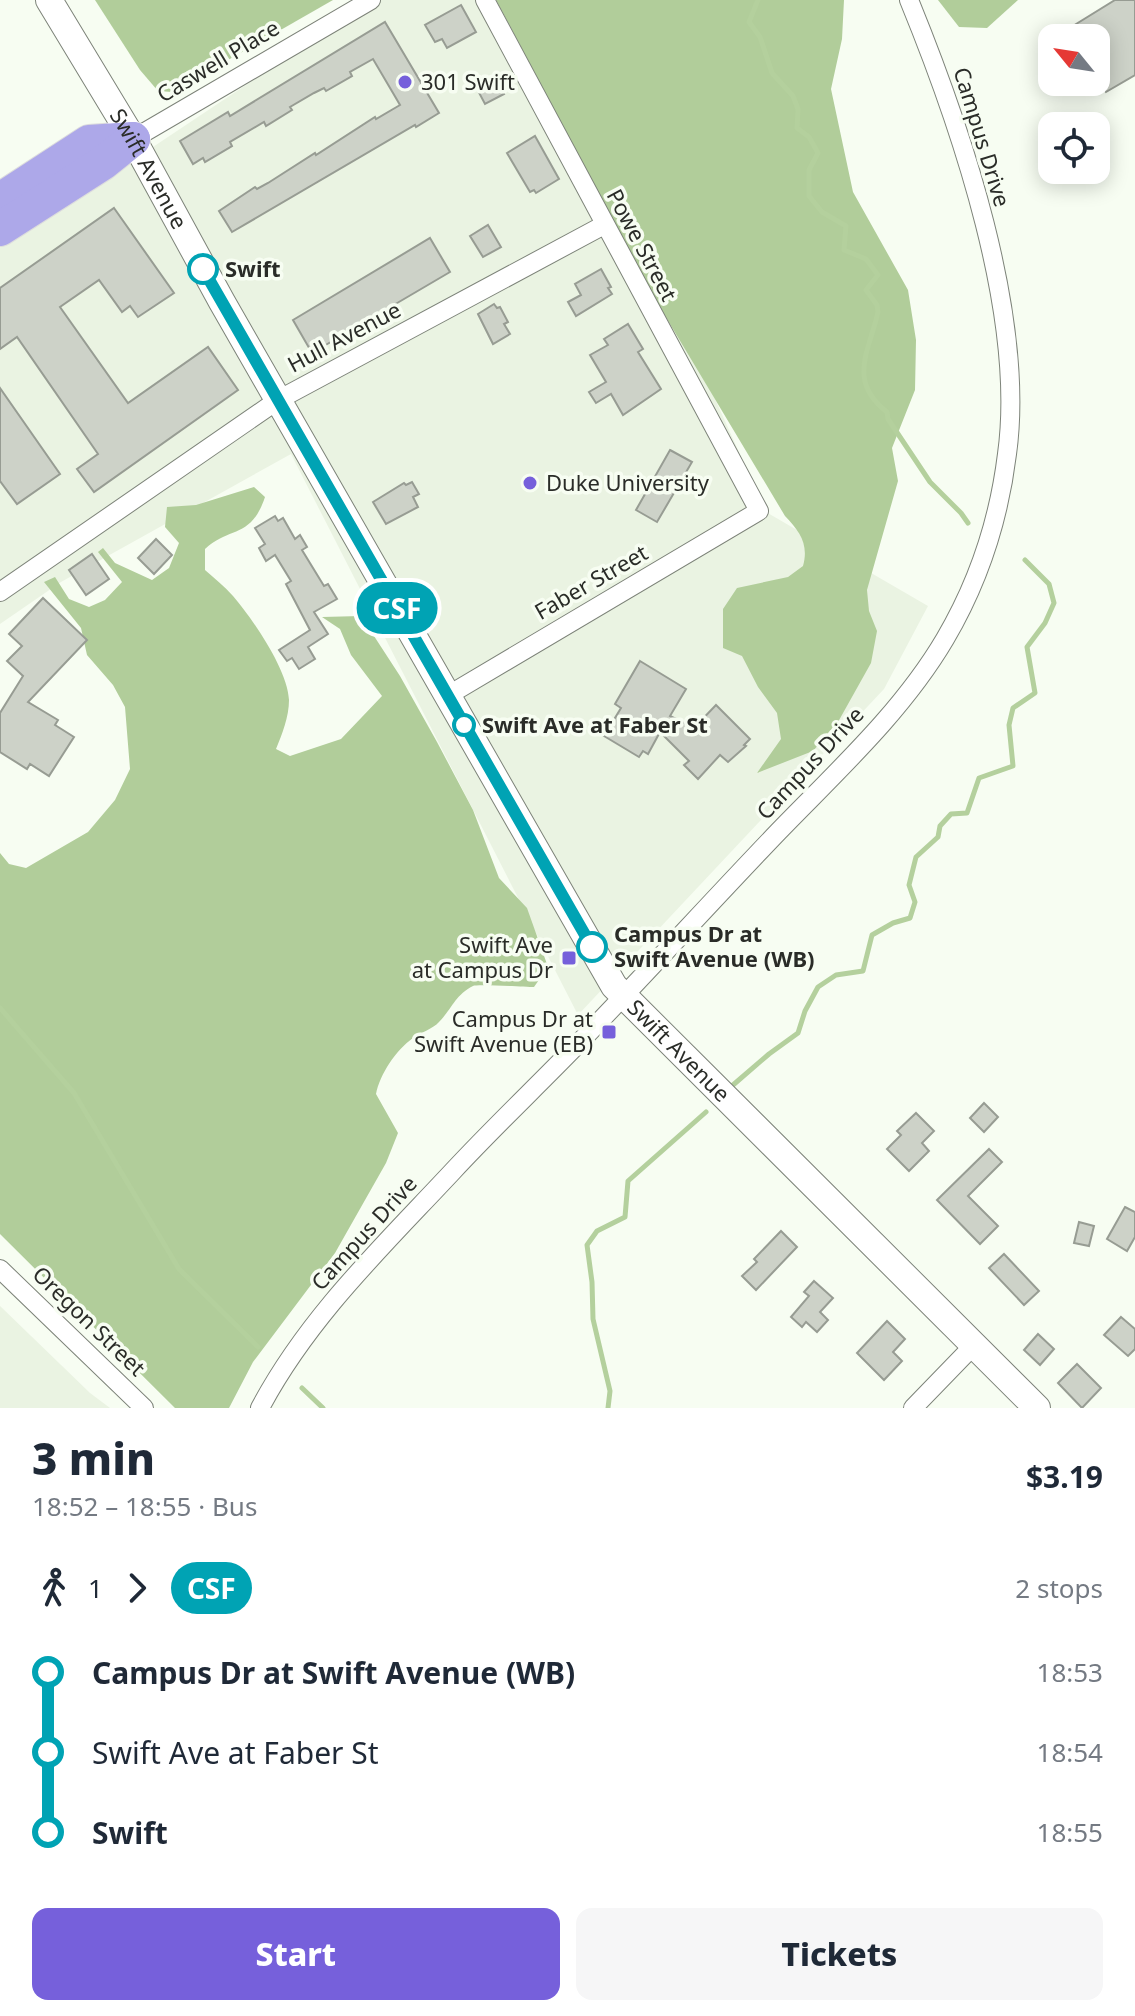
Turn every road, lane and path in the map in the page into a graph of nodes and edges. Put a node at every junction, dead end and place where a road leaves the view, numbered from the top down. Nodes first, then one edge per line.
1 (371, 0) edge
2 (485, 0) edge
3 (909, 0) edge
4 (54, 8) edge
5 (133, 139) junction
6 (0, 200) edge
7 (604, 225) junction
8 (0, 229) edge
9 (278, 400) junction
10 (759, 511) joint
11 (0, 592) edge
12 (447, 696) junction
13 (622, 996) junction
14 (0, 1269) edge
15 (974, 1345) junction
16 (144, 1408) edge
17 (260, 1408) edge
18 (913, 1408) edge
19 (1037, 1408) edge

1 - 5 street, Caswell Place
2 - 7 street, Powe Street
3 - 13 street, Campus Drive
4 - 5 street, Swift Avenue
5 - 6 highway
5 - 8 highway
5 - 9 street, Swift Avenue
7 - 9 street, Hull Avenue
7 - 10 street, Powe Street
9 - 11 street, Hull Avenue
9 - 12 street, Swift Avenue
10 - 12 street, Faber Street
12 - 13 street, Swift Avenue
13 - 15 street, Swift Avenue
13 - 17 street, Campus Drive
14 - 16 street, Oregon Street
15 - 18 street
15 - 19 street, Swift Avenue

